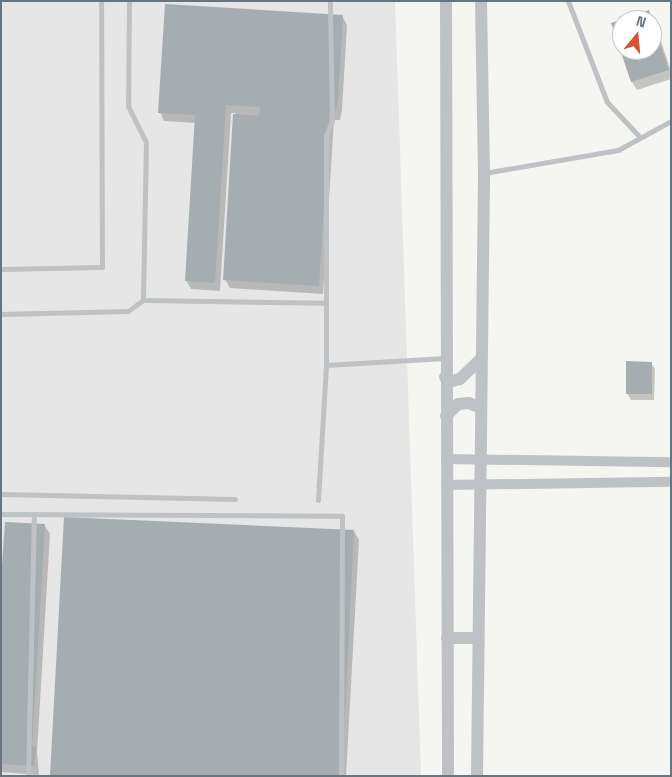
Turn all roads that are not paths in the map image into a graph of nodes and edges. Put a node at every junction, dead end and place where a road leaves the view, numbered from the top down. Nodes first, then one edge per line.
1 (101, 1) edge
2 (129, 1) edge
3 (330, 1) edge
4 (446, 1) edge
5 (480, 1) edge
6 (568, 1) edge
7 (671, 121) edge
8 (640, 137) junction
9 (484, 174) junction
10 (1, 268) edge
11 (143, 300) junction
12 (326, 302) junction
13 (1, 314) edge
14 (445, 358) junction
15 (480, 360) junction
16 (326, 365) junction
17 (445, 376) junction
18 (480, 408) junction
19 (446, 416) junction
20 (446, 459) junction
21 (479, 460) junction
22 (671, 462) edge
23 (671, 482) edge
24 (446, 485) junction
25 (479, 486) junction
26 (1, 494) edge
27 (235, 499) dead end
28 (318, 500) dead end
29 (1, 514) edge
30 (34, 514) junction
31 (447, 638) junction
32 (478, 638) junction
33 (28, 776) edge
34 (341, 776) edge
35 (448, 776) edge
36 (477, 776) edge

1 - 10 lane
2 - 11 lane
3 - 12 lane
4 - 14 street
5 - 9 street
6 - 8 lane
7 - 8 lane
8 - 9 lane
9 - 15 street
11 - 12 lane
11 - 13 lane
12 - 16 lane
14 - 16 lane
14 - 17 street
15 - 17 street
15 - 18 street
16 - 28 lane
17 - 19 street
18 - 19 street
18 - 21 street
19 - 20 street
20 - 21 street
20 - 24 street
21 - 22 street
21 - 25 street
23 - 25 street
24 - 25 street
24 - 31 street
25 - 32 street
26 - 27 lane
29 - 30 lane
30 - 33 lane
30 - 34 lane
31 - 32 street
31 - 35 street
32 - 36 street

